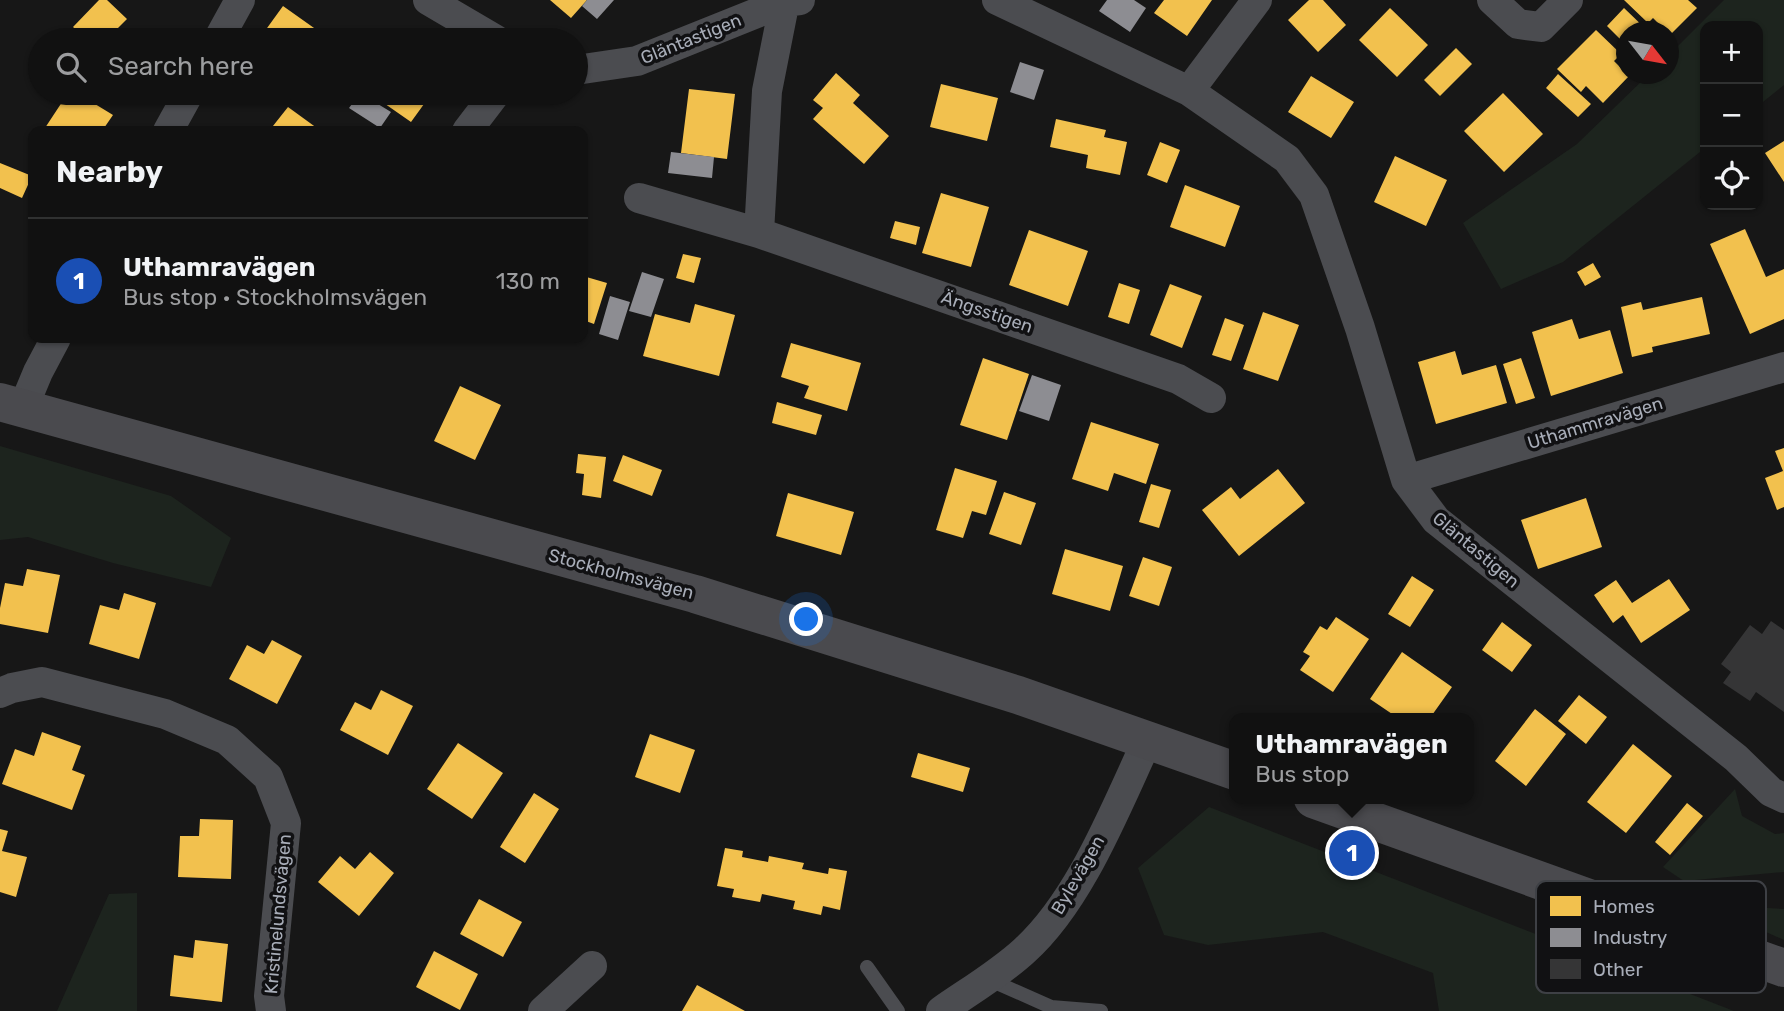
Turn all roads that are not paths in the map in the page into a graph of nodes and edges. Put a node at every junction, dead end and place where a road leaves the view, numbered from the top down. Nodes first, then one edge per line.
1 (240, 0) edge
2 (428, 0) edge
3 (996, 0) edge
4 (1257, 0) edge
5 (1492, 0) edge
6 (1568, 0) edge
7 (791, 1) edge
8 (225, 28) edge
9 (476, 28) edge
10 (588, 68) edge
11 (1189, 91) junction
12 (182, 105) edge
13 (487, 105) edge
14 (171, 126) edge
15 (471, 126) edge
16 (639, 198) dead end
17 (760, 233) junction
18 (54, 343) edge
19 (1784, 367) edge
20 (1211, 398) dead end
21 (12, 405) edge
22 (1405, 480) junction
23 (0, 693) edge
24 (1148, 739) junction
25 (1229, 769) edge
26 (1784, 798) edge
27 (1327, 804) edge
28 (1542, 881) edge
29 (1766, 962) edge
30 (592, 967) dead end
31 (867, 967) dead end
32 (1784, 968) edge
33 (986, 978) junction
34 (271, 1011) edge
35 (543, 1011) edge
36 (898, 1011) edge
37 (941, 1011) edge
38 (1101, 1011) edge

1 - 8 street
2 - 9 street
3 - 11 street, Gläntastigen
4 - 11 street
5 - 6 street
7 - 10 street, Gläntastigen
7 - 17 street
11 - 22 street, Gläntastigen
12 - 14 street
13 - 15 street
16 - 17 street, Ängsstigen
17 - 20 street, Ängsstigen
18 - 21 street
19 - 22 street, Uthammravägen
21 - 24 main road, Stockholmsvägen
22 - 26 street, Gläntastigen
23 - 34 street, Kristinelundsvägen
24 - 25 main road, Stockholmsvägen
24 - 33 street, Bylevägen
27 - 28 main road
29 - 32 main road
30 - 35 street
31 - 36 lane
33 - 37 street, Bylevägen
33 - 38 lane

